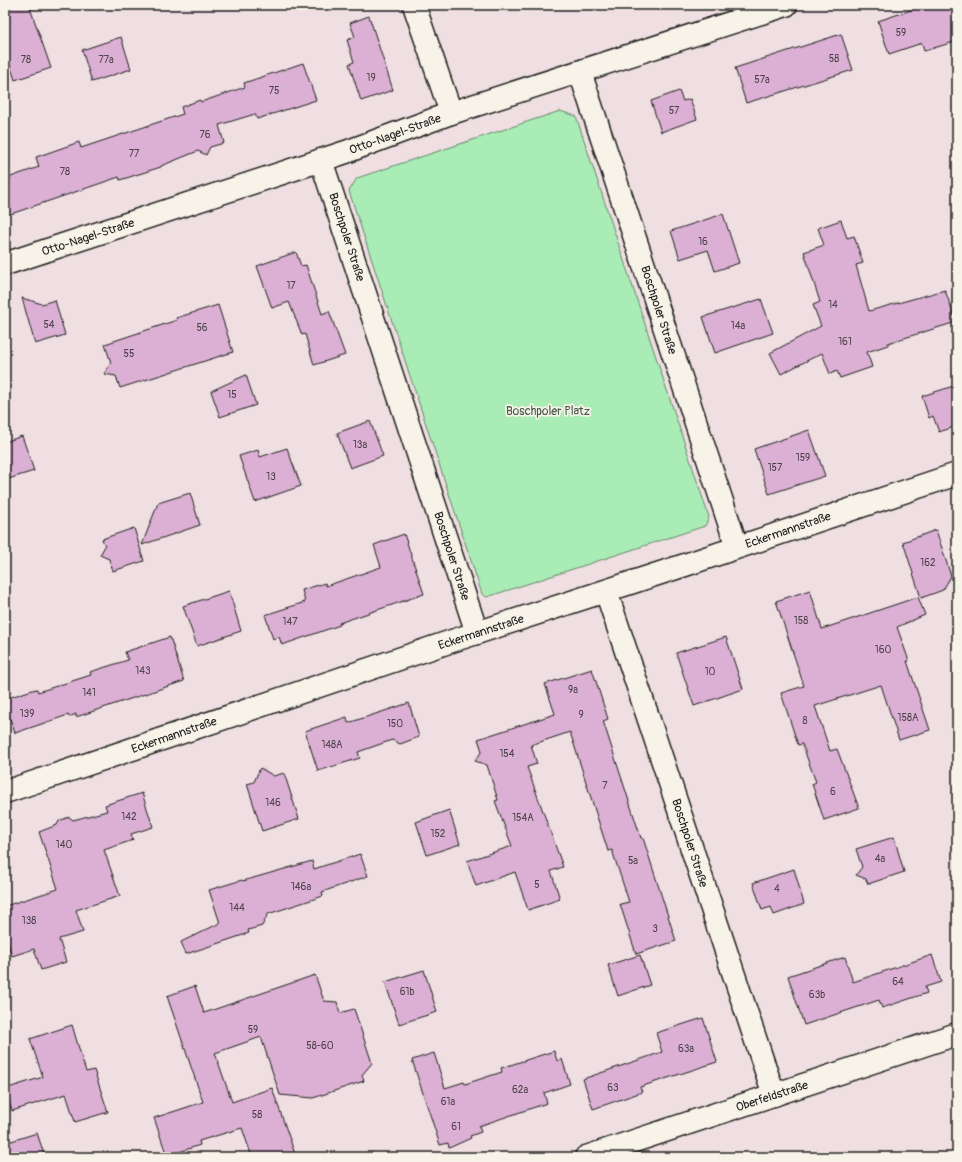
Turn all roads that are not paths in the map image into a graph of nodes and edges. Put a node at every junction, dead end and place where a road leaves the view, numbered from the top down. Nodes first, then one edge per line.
1 (414, 5) edge
2 (786, 5) edge
3 (580, 72) junction
4 (451, 113) junction
5 (321, 160) junction
6 (5, 264) edge
7 (957, 474) edge
8 (737, 547) junction
9 (606, 591) junction
10 (478, 633) junction
11 (5, 792) edge
12 (957, 1034) edge
13 (774, 1095) junction
14 (586, 1157) edge

1 - 4 street
2 - 3 street, Otto-Nagel-Straße
3 - 4 street, Otto-Nagel-Straße
3 - 8 street, Boschpoler Straße
4 - 5 street, Otto-Nagel-Straße
5 - 6 street, Otto-Nagel-Straße
5 - 10 street, Boschpoler Straße
7 - 8 street, Eckermannstraße
8 - 9 street, Eckermannstraße
9 - 10 street, Eckermannstraße
9 - 13 street, Boschpoler Straße
10 - 11 street, Eckermannstraße
12 - 13 street, Oberfeldstraße
13 - 14 street, Oberfeldstraße

